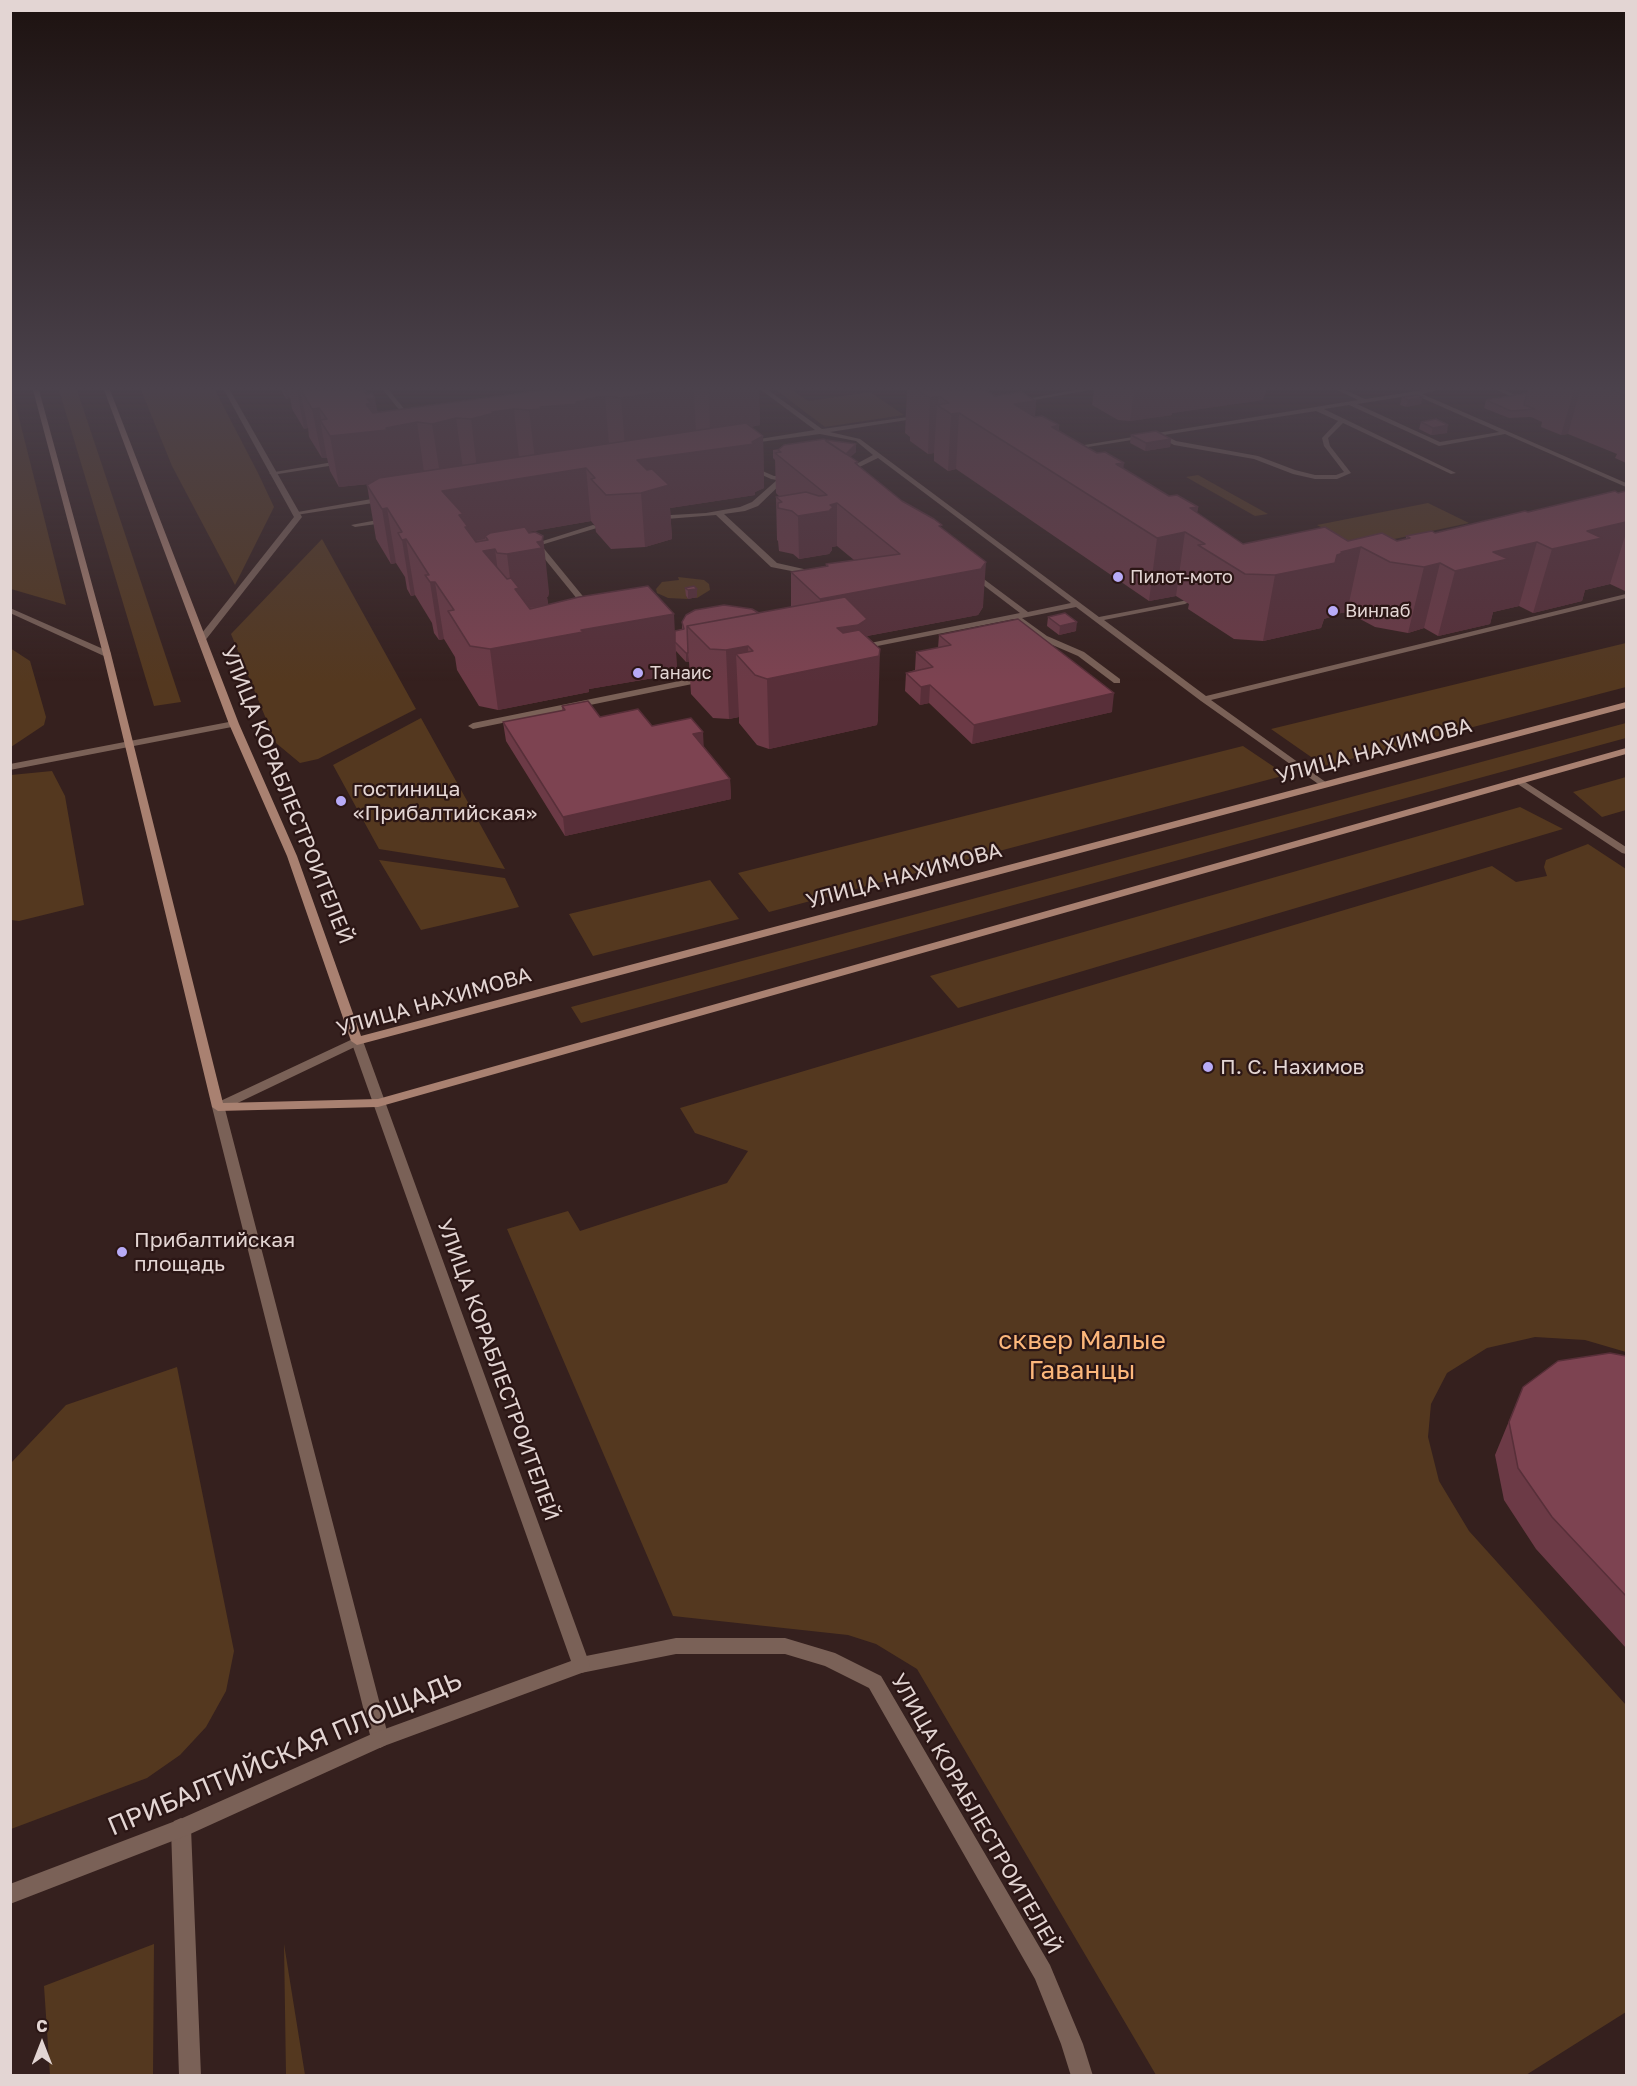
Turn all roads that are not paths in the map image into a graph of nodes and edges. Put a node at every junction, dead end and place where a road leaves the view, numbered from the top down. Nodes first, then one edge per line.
1 (62, 487) edge
2 (144, 487) edge
3 (281, 487) edge
4 (773, 487) edge
5 (921, 487) edge
6 (394, 498) edge
7 (296, 513) junction
8 (718, 513) junction
9 (397, 518) edge
10 (646, 519) edge
11 (355, 525) dead end
12 (596, 527) edge
13 (537, 545) junction
14 (525, 547) edge
15 (961, 564) edge
16 (823, 575) edge
17 (1626, 596) edge
18 (1185, 602) edge
19 (1078, 604) junction
20 (10, 610) edge
21 (574, 613) edge
22 (1027, 615) junction
23 (1016, 616) junction
24 (1099, 620) junction
25 (891, 630) edge
26 (201, 640) junction
27 (902, 640) junction
28 (848, 650) edge
29 (107, 654) junction
30 (719, 676) edge
31 (1117, 681) dead end
32 (599, 687) edge
33 (608, 699) junction
34 (1204, 699) junction
35 (1626, 705) edge
36 (234, 724) junction
37 (473, 726) dead end
38 (128, 744) junction
39 (1626, 751) edge
40 (10, 767) edge
41 (1518, 781) junction
42 (1324, 785) junction
43 (1626, 851) edge
44 (357, 1041) junction
45 (378, 1102) junction
46 (218, 1107) junction
47 (581, 1665) junction
48 (380, 1739) junction
49 (181, 1828) junction
50 (10, 1894) edge
51 (190, 2076) edge
52 (1082, 2076) edge

1 - 29 main road
2 - 26 main road, УЛИЦА КОРАБЛЕСТРОИТЕЛЕЙ
3 - 7 street
4 - 8 street
5 - 19 street
6 - 7 street
7 - 26 street
8 - 10 street
8 - 16 street
9 - 11 street
12 - 13 street
13 - 14 street
13 - 21 street
15 - 22 street
17 - 34 street
18 - 24 street
19 - 22 street
19 - 24 street
20 - 29 street
22 - 23 street
23 - 27 street
23 - 31 street
24 - 34 street
25 - 27 street
26 - 36 main road, УЛИЦА КОРАБЛЕСТРОИТЕЛЕЙ
27 - 28 street
29 - 38 main road
30 - 33 street
32 - 33 street
33 - 37 street
34 - 42 street
35 - 42 main road, УЛИЦА НАХИМОВА
36 - 38 street
36 - 44 main road, УЛИЦА КОРАБЛЕСТРОИТЕЛЕЙ
38 - 40 street
38 - 46 main road
39 - 41 main road
41 - 43 street
41 - 45 main road
42 - 44 main road, УЛИЦА НАХИМОВА
44 - 45 street, УЛИЦА КОРАБЛЕСТРОИТЕЛЕЙ
44 - 46 street, УЛИЦА НАХИМОВА
45 - 46 main road
45 - 47 street, УЛИЦА КОРАБЛЕСТРОИТЕЛЕЙ
46 - 48 street
47 - 48 street, ПРИБАЛТИЙСКАЯ ПЛОЩАДЬ
47 - 52 street, УЛИЦА КОРАБЛЕСТРОИТЕЛЕЙ
48 - 49 street, ПРИБАЛТИЙСКАЯ ПЛОЩАДЬ
49 - 50 street, ПРИБАЛТИЙСКАЯ ПЛОЩАДЬ
49 - 51 street

